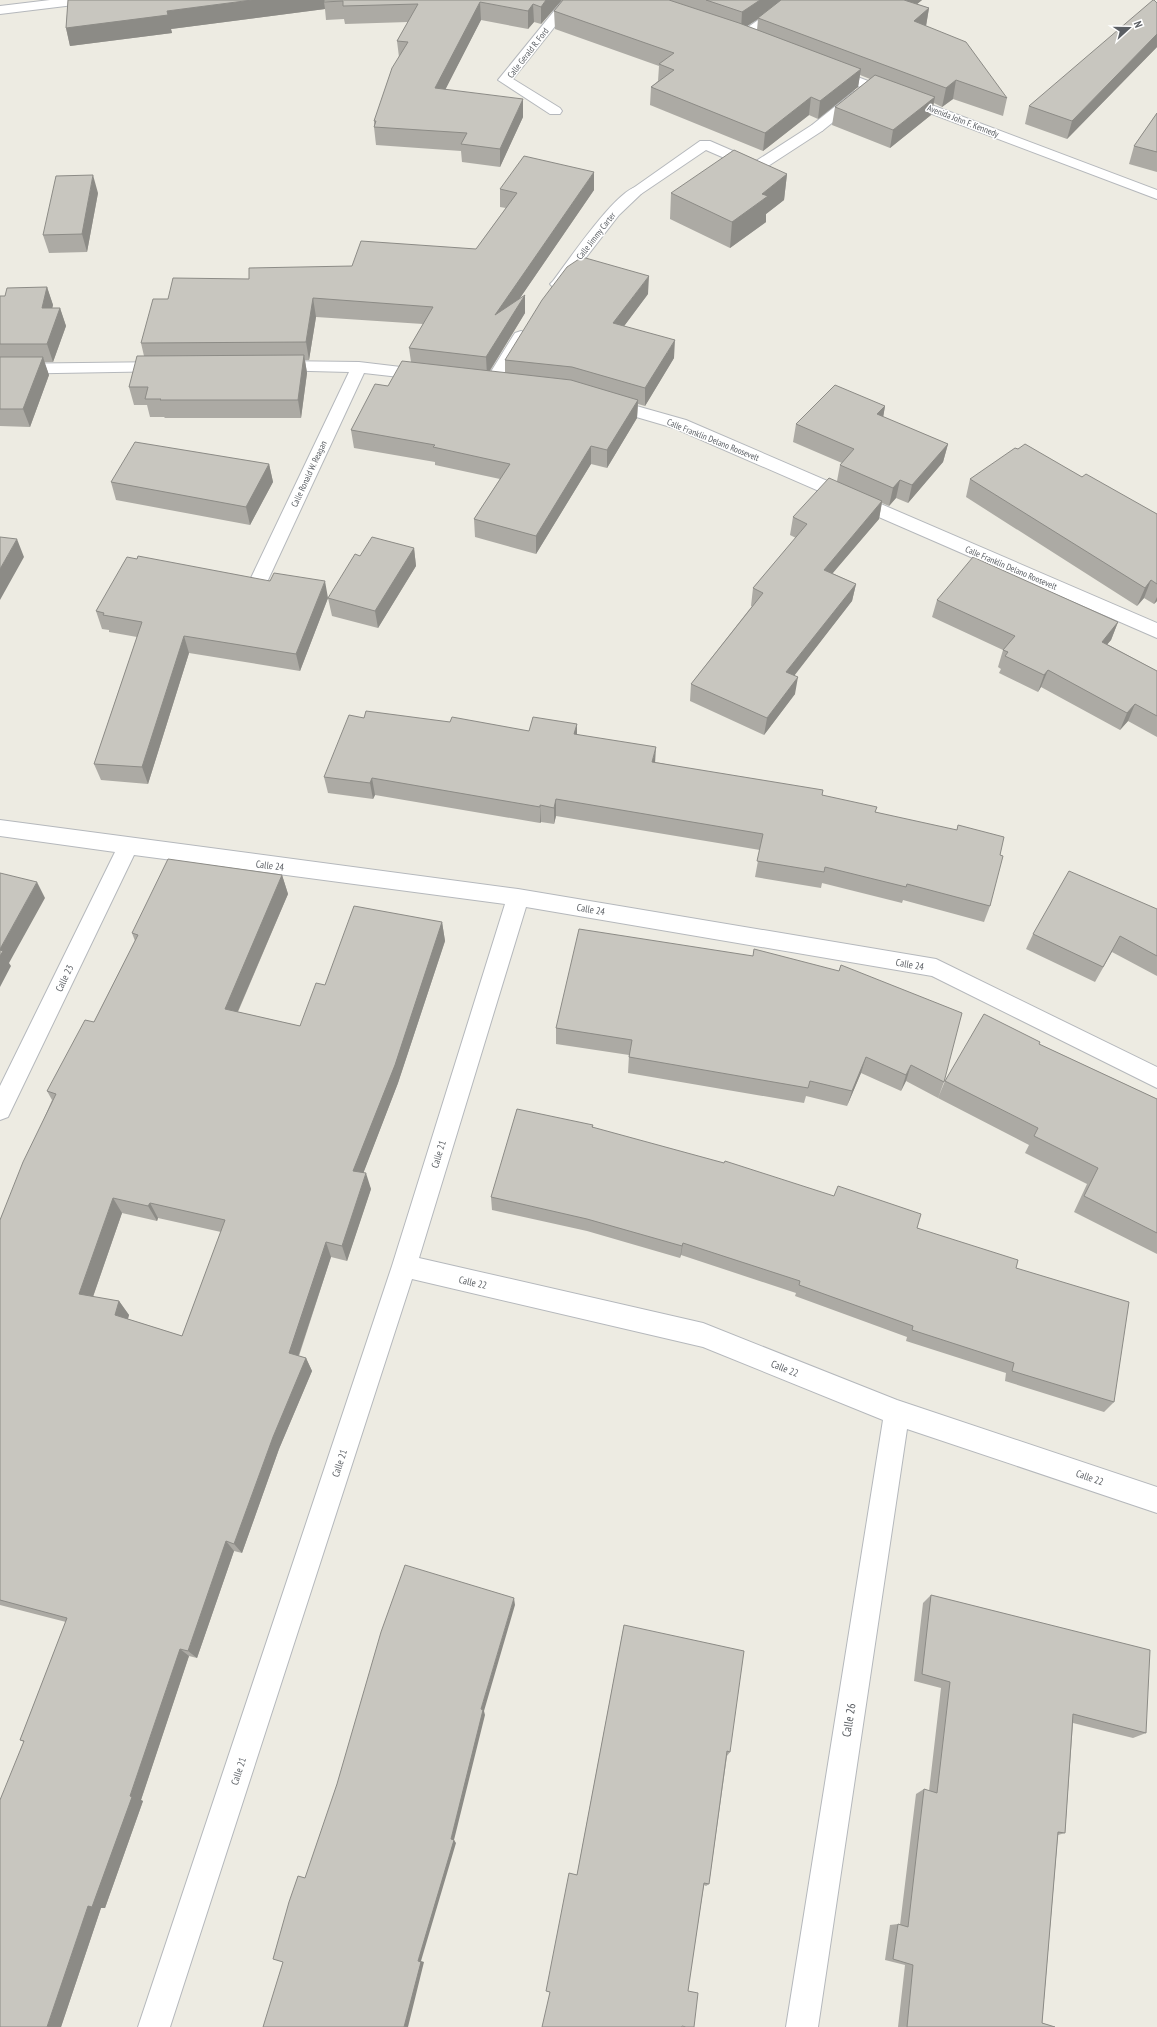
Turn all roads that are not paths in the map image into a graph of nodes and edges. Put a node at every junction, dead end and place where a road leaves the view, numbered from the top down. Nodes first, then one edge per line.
1 (82, 0) edge
2 (570, 0) edge
3 (795, 0) edge
4 (0, 10) edge
5 (730, 32) edge
6 (743, 37) junction
7 (757, 42) edge
8 (820, 67) edge
9 (870, 86) junction
10 (555, 111) dead end
11 (1157, 194) edge
12 (548, 296) edge
13 (530, 321) edge
14 (258, 366) edge
15 (180, 367) edge
16 (359, 367) junction
17 (0, 369) edge
18 (445, 377) edge
19 (491, 383) edge
20 (594, 399) edge
21 (258, 580) edge
22 (1157, 631) edge
23 (0, 828) edge
24 (128, 846) junction
25 (518, 897) junction
26 (1157, 1078) edge
27 (0, 1110) edge
28 (404, 1266) junction
29 (897, 1413) junction
30 (1157, 1500) edge
31 (154, 2027) edge
32 (802, 2027) edge

1 - 4 street
2 - 10 street, Calle Gerald R. Ford
3 - 6 street
5 - 6 street
6 - 7 street
8 - 9 street, Avenida John F. Kennedy
9 - 11 street, Avenida John F. Kennedy
9 - 12 street, Calle Jimmy Carter
13 - 19 street
14 - 16 street
15 - 17 street
16 - 18 street
16 - 21 street, Calle Ronald W. Reagan
20 - 22 street, Calle Franklin Delano Roosevelt
23 - 24 street, Calle 24
24 - 25 street, Calle 24
24 - 27 street, Calle 23
25 - 26 street, Calle 24
25 - 28 street, Calle 21
28 - 29 street, Calle 22
28 - 31 street, Calle 21
29 - 30 street, Calle 22
29 - 32 street, Calle 26

